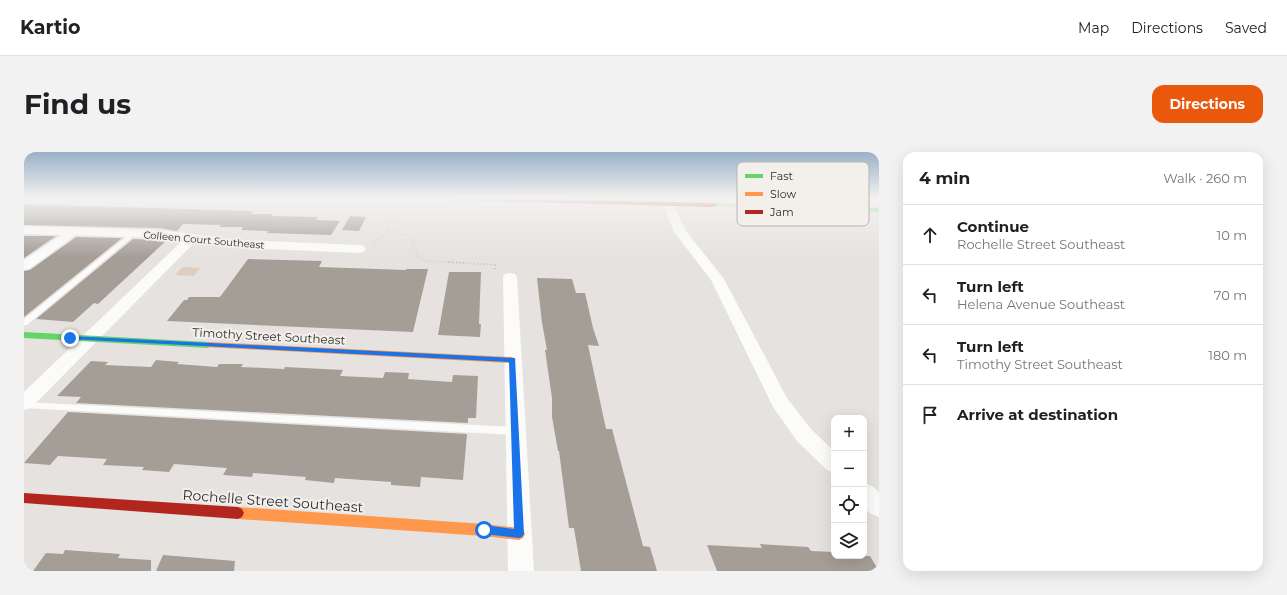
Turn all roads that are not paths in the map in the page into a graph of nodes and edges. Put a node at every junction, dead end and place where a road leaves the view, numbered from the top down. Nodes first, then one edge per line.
1 (674, 218) edge
2 (24, 230) edge
3 (73, 232) junction
4 (133, 234) junction
5 (193, 237) junction
6 (360, 249) road end
7 (24, 266) edge
8 (503, 273) road end
9 (24, 323) edge
10 (24, 334) edge
11 (88, 339) junction
12 (512, 360) junction
13 (24, 404) edge
14 (515, 431) junction
15 (831, 461) edge
16 (867, 496) edge
17 (24, 498) edge
18 (879, 507) edge
19 (519, 534) junction
20 (521, 571) edge

1 - 15 street
2 - 3 street, Colleen Court Southeast
3 - 4 street, Colleen Court Southeast
3 - 7 street
4 - 5 street, Colleen Court Southeast
4 - 9 lane
5 - 6 street, Colleen Court Southeast
5 - 11 street
8 - 12 street
10 - 11 street, Timothy Street Southeast
11 - 12 street, Timothy Street Southeast
11 - 13 street
12 - 14 street
13 - 14 lane
14 - 19 street
16 - 18 street
17 - 19 street, Rochelle Street Southeast
19 - 20 street

